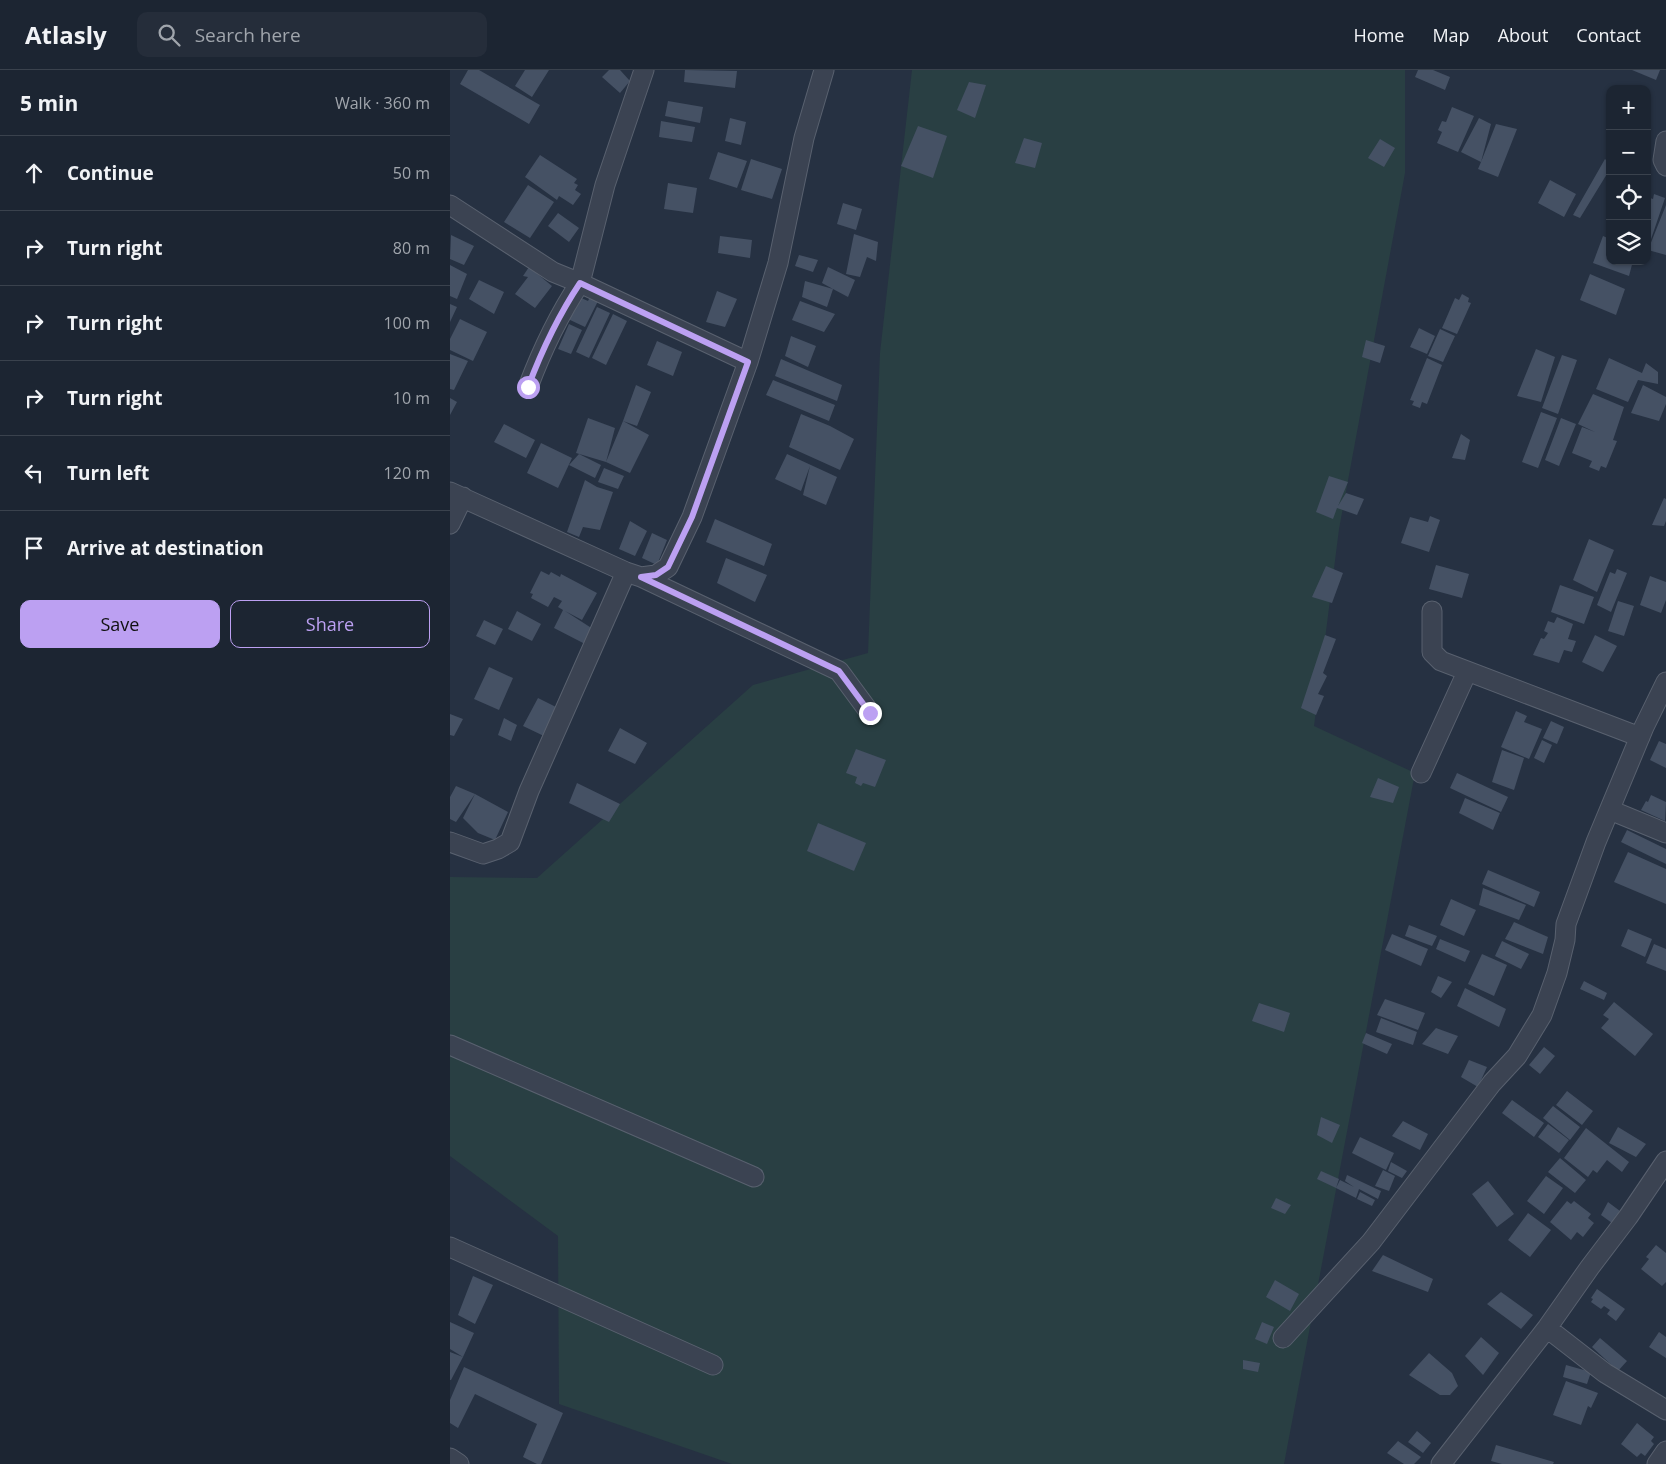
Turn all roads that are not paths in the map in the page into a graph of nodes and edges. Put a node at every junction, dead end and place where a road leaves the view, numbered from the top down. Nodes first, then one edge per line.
1 (644, 70) edge
2 (824, 70) edge
3 (1666, 141) edge
4 (1666, 166) edge
5 (450, 205) edge
6 (580, 283) junction
7 (748, 362) junction
8 (528, 387) dead end
9 (456, 495) edge
10 (450, 524) edge
11 (633, 575) junction
12 (1432, 611) dead end
13 (1467, 672) junction
14 (1666, 682) edge
15 (870, 713) dead end
16 (1640, 737) junction
17 (1421, 773) dead end
18 (1610, 810) junction
19 (1666, 833) edge
20 (450, 842) edge
21 (450, 1045) edge
22 (1666, 1161) edge
23 (754, 1177) dead end
24 (450, 1247) edge
25 (1547, 1328) junction
26 (1283, 1338) dead end
27 (714, 1365) dead end
28 (1666, 1410) edge
29 (1666, 1451) edge
30 (450, 1458) edge
31 (459, 1464) edge
32 (1441, 1464) edge
33 (1657, 1464) edge

1 - 6 street
2 - 7 street
3 - 4 street
5 - 6 street
6 - 7 street
6 - 8 street
7 - 11 street
9 - 10 street
9 - 11 street
11 - 15 street
11 - 20 street
12 - 13 street
13 - 16 street
13 - 17 street
14 - 16 street
16 - 18 street
18 - 19 street
18 - 26 street
21 - 23 street
22 - 25 street
24 - 27 street
25 - 28 street
25 - 32 street
29 - 33 street
30 - 31 street

